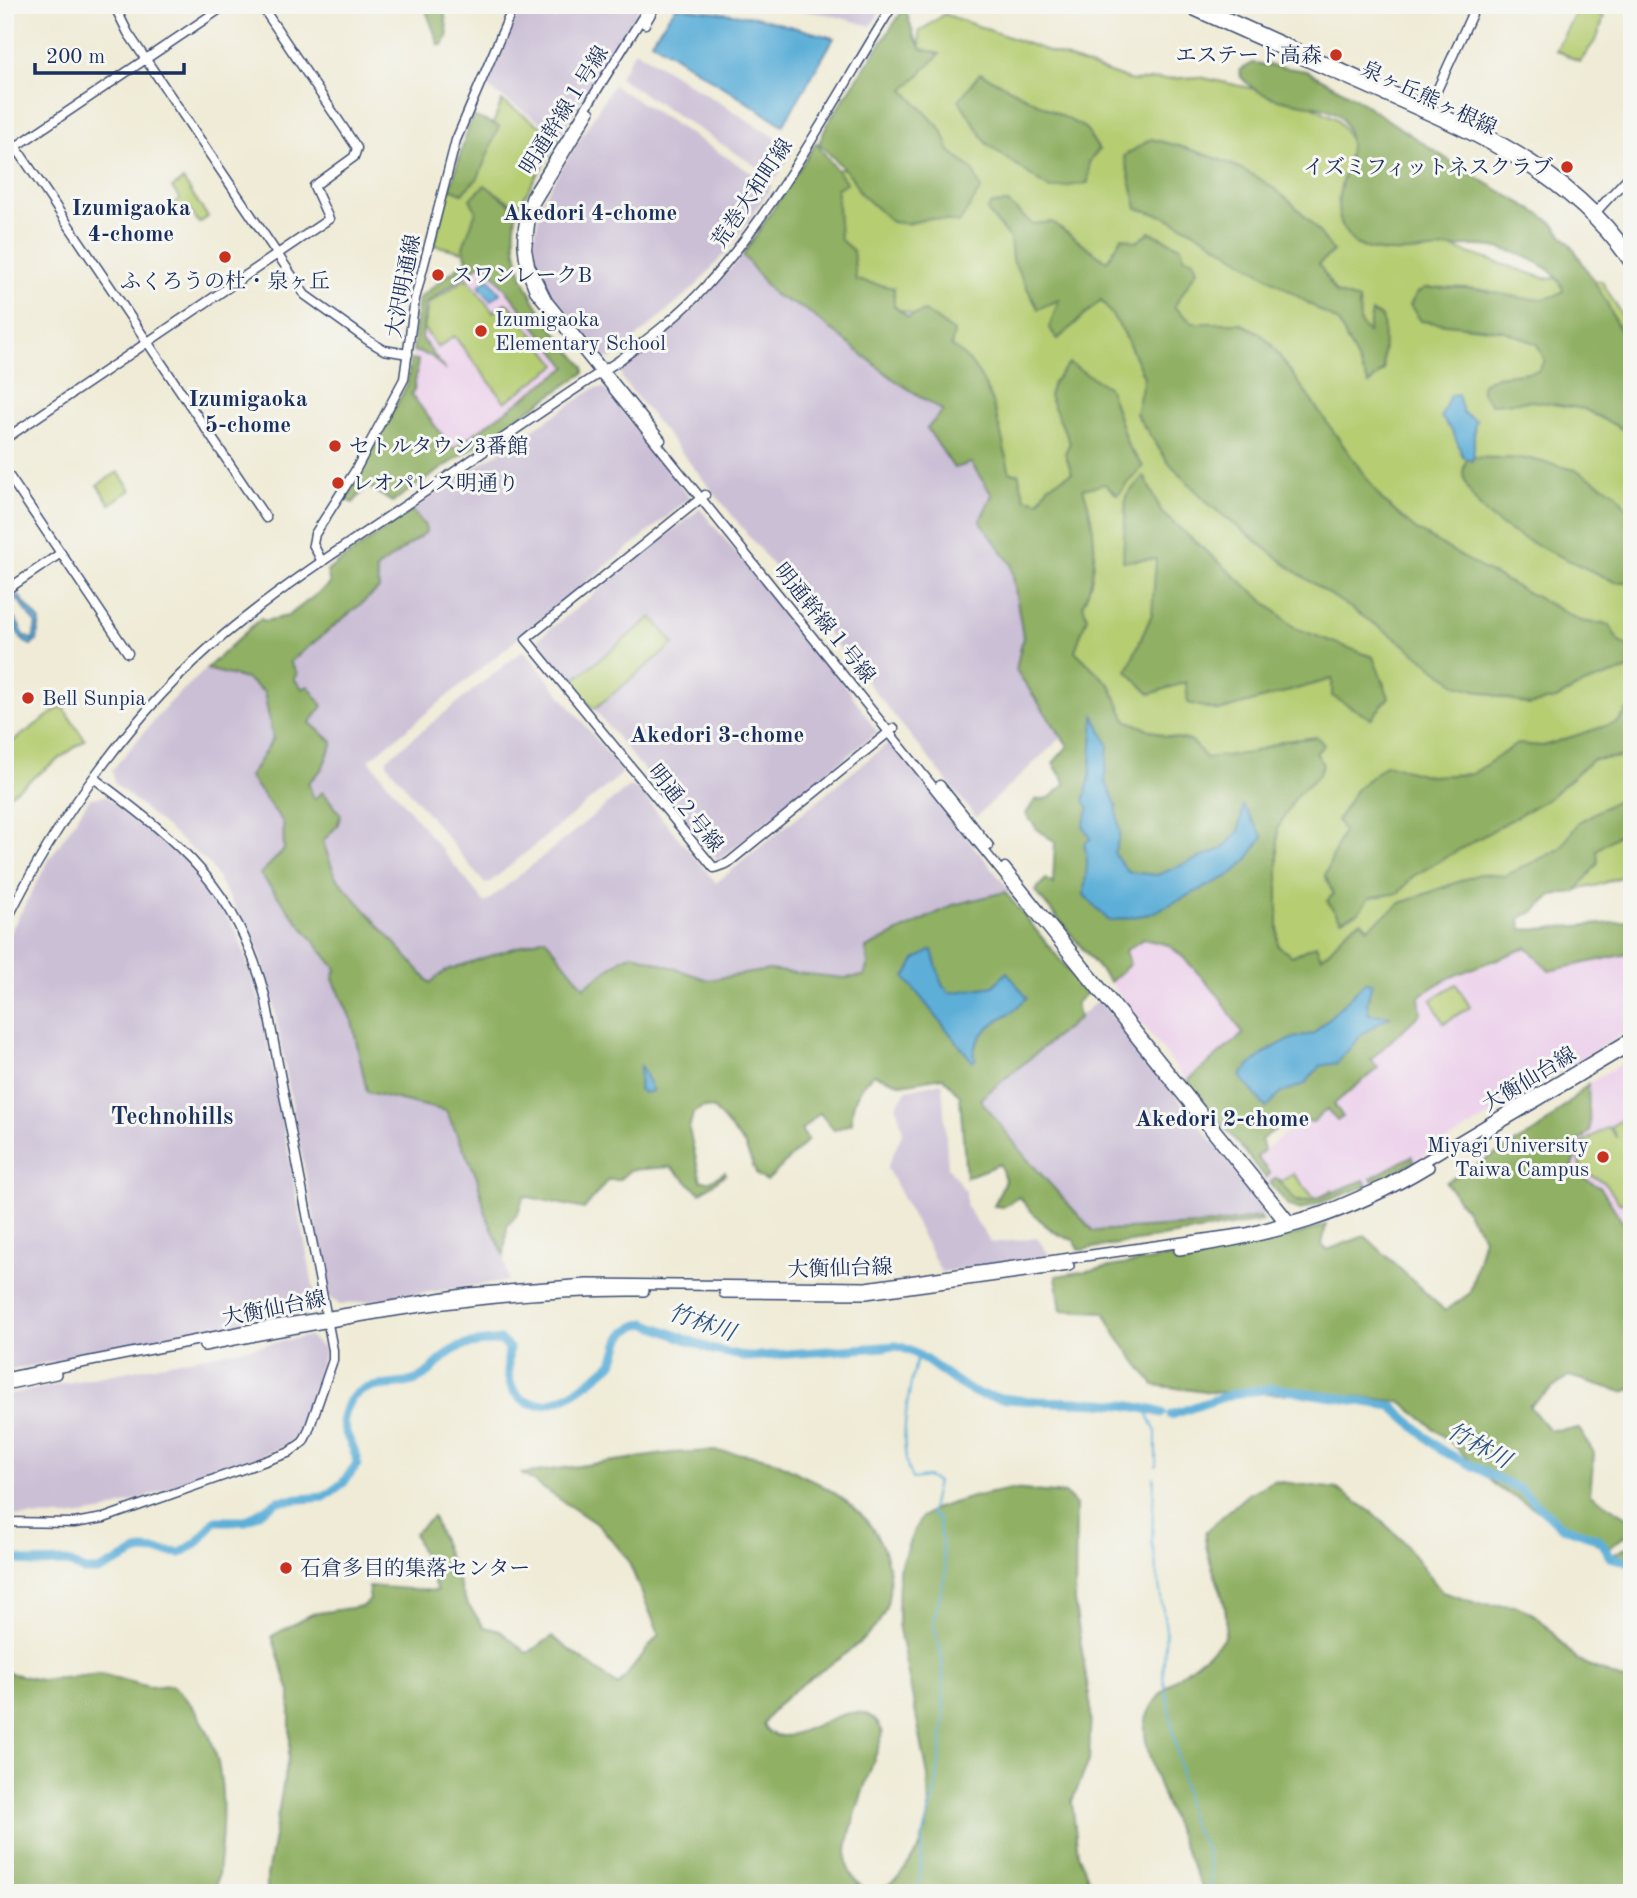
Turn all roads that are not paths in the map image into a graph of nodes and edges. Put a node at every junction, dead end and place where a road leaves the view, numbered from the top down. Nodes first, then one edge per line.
1 (114, 5) edge
2 (226, 5) edge
3 (261, 5) edge
4 (514, 5) edge
5 (650, 5) edge
6 (656, 5) edge
7 (894, 5) edge
8 (1181, 5) edge
9 (1200, 5) edge
10 (1476, 5) edge
11 (146, 59) junction
12 (1427, 111) junction
13 (5, 131) edge
14 (16, 147) junction
15 (5, 154) edge
16 (1632, 173) edge
17 (1593, 214) junction
18 (278, 255) junction
19 (1632, 256) edge
20 (1632, 267) edge
21 (147, 344) junction
22 (408, 354) junction
23 (602, 372) junction
24 (5, 439) edge
25 (5, 470) edge
26 (703, 496) junction
27 (266, 518) dead end
28 (61, 553) junction
29 (322, 562) junction
30 (5, 591) edge
31 (128, 653) dead end
32 (892, 730) junction
33 (95, 779) junction
34 (5, 924) edge
35 (1632, 1037) edge
36 (1632, 1045) edge
37 (1291, 1226) junction
38 (326, 1319) junction
39 (5, 1378) edge
40 (5, 1385) edge
41 (5, 1522) edge

1 - 11 street
2 - 11 street
3 - 18 street
4 - 22 street, 大沢明通線
5 - 23 street, 明通幹線１号線
6 - 23 street
7 - 23 street, 荒巻大和町線
8 - 12 main road, 泉ヶ丘熊ヶ根線
9 - 12 main road, 泉ヶ丘熊ヶ根線
10 - 12 street
11 - 14 street
11 - 18 street
12 - 17 main road, 泉ヶ丘熊ヶ根線
13 - 14 street
14 - 15 street
14 - 21 street
16 - 17 street
17 - 19 main road, 泉ヶ丘熊ヶ根線
17 - 20 main road, 泉ヶ丘熊ヶ根線
18 - 21 street
18 - 22 street
21 - 24 street
21 - 27 street
22 - 29 street, 大沢明通線
23 - 26 street, 明通幹線１号線
23 - 29 street, 荒巻大和町線
25 - 28 street
26 - 32 street, 明通幹線１号線
26 - 32 street, 明通２号線
28 - 30 street
28 - 31 street
29 - 33 street, 荒巻大和町線
32 - 37 street, 明通幹線１号線
33 - 34 street, 荒巻大和町線
33 - 38 street
35 - 37 main road, 大衡仙台線
36 - 37 main road, 大衡仙台線
37 - 38 main road, 大衡仙台線
38 - 39 main road, 大衡仙台線
38 - 40 main road, 大衡仙台線
38 - 41 street

